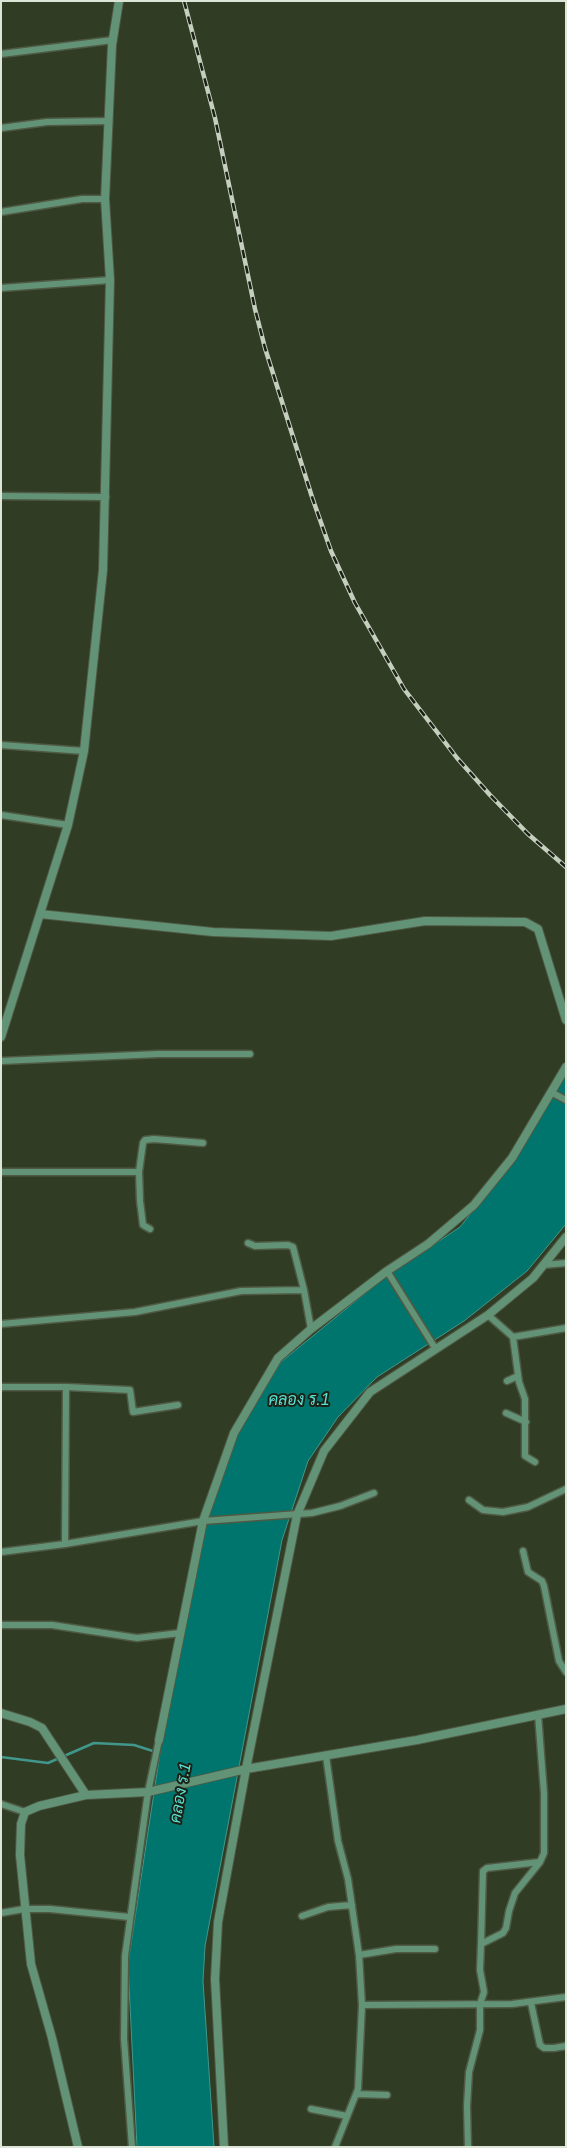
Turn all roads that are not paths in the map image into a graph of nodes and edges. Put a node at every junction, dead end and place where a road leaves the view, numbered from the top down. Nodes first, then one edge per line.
1 (119, 1) edge
2 (113, 40) junction
3 (1, 54) edge
4 (110, 121) junction
5 (1, 128) edge
6 (105, 199) junction
7 (1, 212) edge
8 (110, 280) junction
9 (1, 288) edge
10 (1, 496) edge
11 (106, 498) junction
12 (1, 745) edge
13 (84, 751) junction
14 (1, 816) edge
15 (68, 825) junction
16 (40, 914) junction
17 (566, 1020) edge
18 (1, 1038) edge
19 (250, 1054) dead end
20 (1, 1061) edge
21 (566, 1067) edge
22 (555, 1094) junction
23 (566, 1100) edge
24 (203, 1143) dead end
25 (1, 1172) edge
26 (139, 1172) junction
27 (150, 1229) dead end
28 (566, 1237) edge
29 (248, 1243) dead end
30 (566, 1263) edge
31 (543, 1265) junction
32 (387, 1271) junction
33 (304, 1290) junction
34 (488, 1315) junction
35 (1, 1324) edge
36 (566, 1328) edge
37 (311, 1329) junction
38 (513, 1337) junction
39 (435, 1348) junction
40 (518, 1376) junction
41 (508, 1381) dead end
42 (1, 1387) edge
43 (66, 1387) junction
44 (178, 1405) dead end
45 (506, 1413) dead end
46 (526, 1422) junction
47 (535, 1462) dead end
48 (566, 1489) edge
49 (374, 1493) dead end
50 (470, 1500) dead end
51 (296, 1515) junction
52 (203, 1521) junction
53 (65, 1544) junction
54 (523, 1551) dead end
55 (1, 1552) edge
56 (1, 1625) edge
57 (180, 1633) junction
58 (566, 1672) edge
59 (566, 1709) edge
60 (1, 1713) edge
61 (538, 1714) junction
62 (159, 1740) joint
63 (326, 1756) junction
64 (246, 1769) junction
65 (148, 1792) junction
66 (86, 1795) junction
67 (1, 1804) edge
68 (25, 1812) junction
69 (540, 1862) junction
70 (352, 1905) junction
71 (24, 1909) junction
72 (1, 1913) edge
73 (302, 1916) dead end
74 (129, 1917) junction
75 (482, 1944) junction
76 (435, 1949) dead end
77 (359, 1955) junction
78 (566, 1997) edge
79 (531, 2003) junction
80 (362, 2004) junction
81 (480, 2004) junction
82 (566, 2046) edge
83 (356, 2094) junction
84 (387, 2095) dead end
85 (311, 2109) dead end
86 (347, 2116) junction
87 (78, 2147) edge
88 (132, 2147) edge
89 (224, 2147) edge
90 (335, 2147) edge
91 (468, 2147) edge

1 - 2 street
2 - 3 street
2 - 4 street
4 - 5 street
4 - 6 street
6 - 7 street
6 - 8 street
8 - 9 street
8 - 11 street
10 - 11 street
11 - 13 street
12 - 13 street
13 - 15 street
14 - 15 street
15 - 16 street
16 - 17 street
16 - 18 street
19 - 20 street
21 - 22 street
22 - 23 street
22 - 32 street
24 - 26 street
25 - 26 street
26 - 27 street
28 - 31 street
29 - 33 street
30 - 31 street
31 - 34 street
32 - 37 street
32 - 39 street
33 - 35 street
33 - 37 street
34 - 38 street
34 - 39 street
36 - 38 street
37 - 52 street
38 - 40 street
39 - 51 street
40 - 41 street
40 - 46 street
42 - 43 street
43 - 44 street
43 - 53 street
45 - 46 street
46 - 47 street
48 - 50 street
49 - 51 street
51 - 52 street
51 - 64 street
52 - 53 street
52 - 57 street
53 - 55 street
54 - 58 street
56 - 57 street
57 - 62 street
59 - 61 street
60 - 66 street
61 - 63 street
61 - 69 street
62 - 65 street
63 - 64 street
63 - 70 street
64 - 65 street
64 - 89 street
65 - 66 street
65 - 74 street
66 - 68 street
67 - 68 street
68 - 71 street
69 - 75 street
69 - 75 street
70 - 73 street
70 - 77 street
71 - 72 street
71 - 74 street
71 - 87 street
74 - 88 street
75 - 81 street
76 - 77 street
77 - 80 street
78 - 79 street
79 - 81 street
79 - 82 street
80 - 81 street
80 - 83 street
81 - 91 street
83 - 84 street
83 - 86 street
85 - 86 street
86 - 90 street

